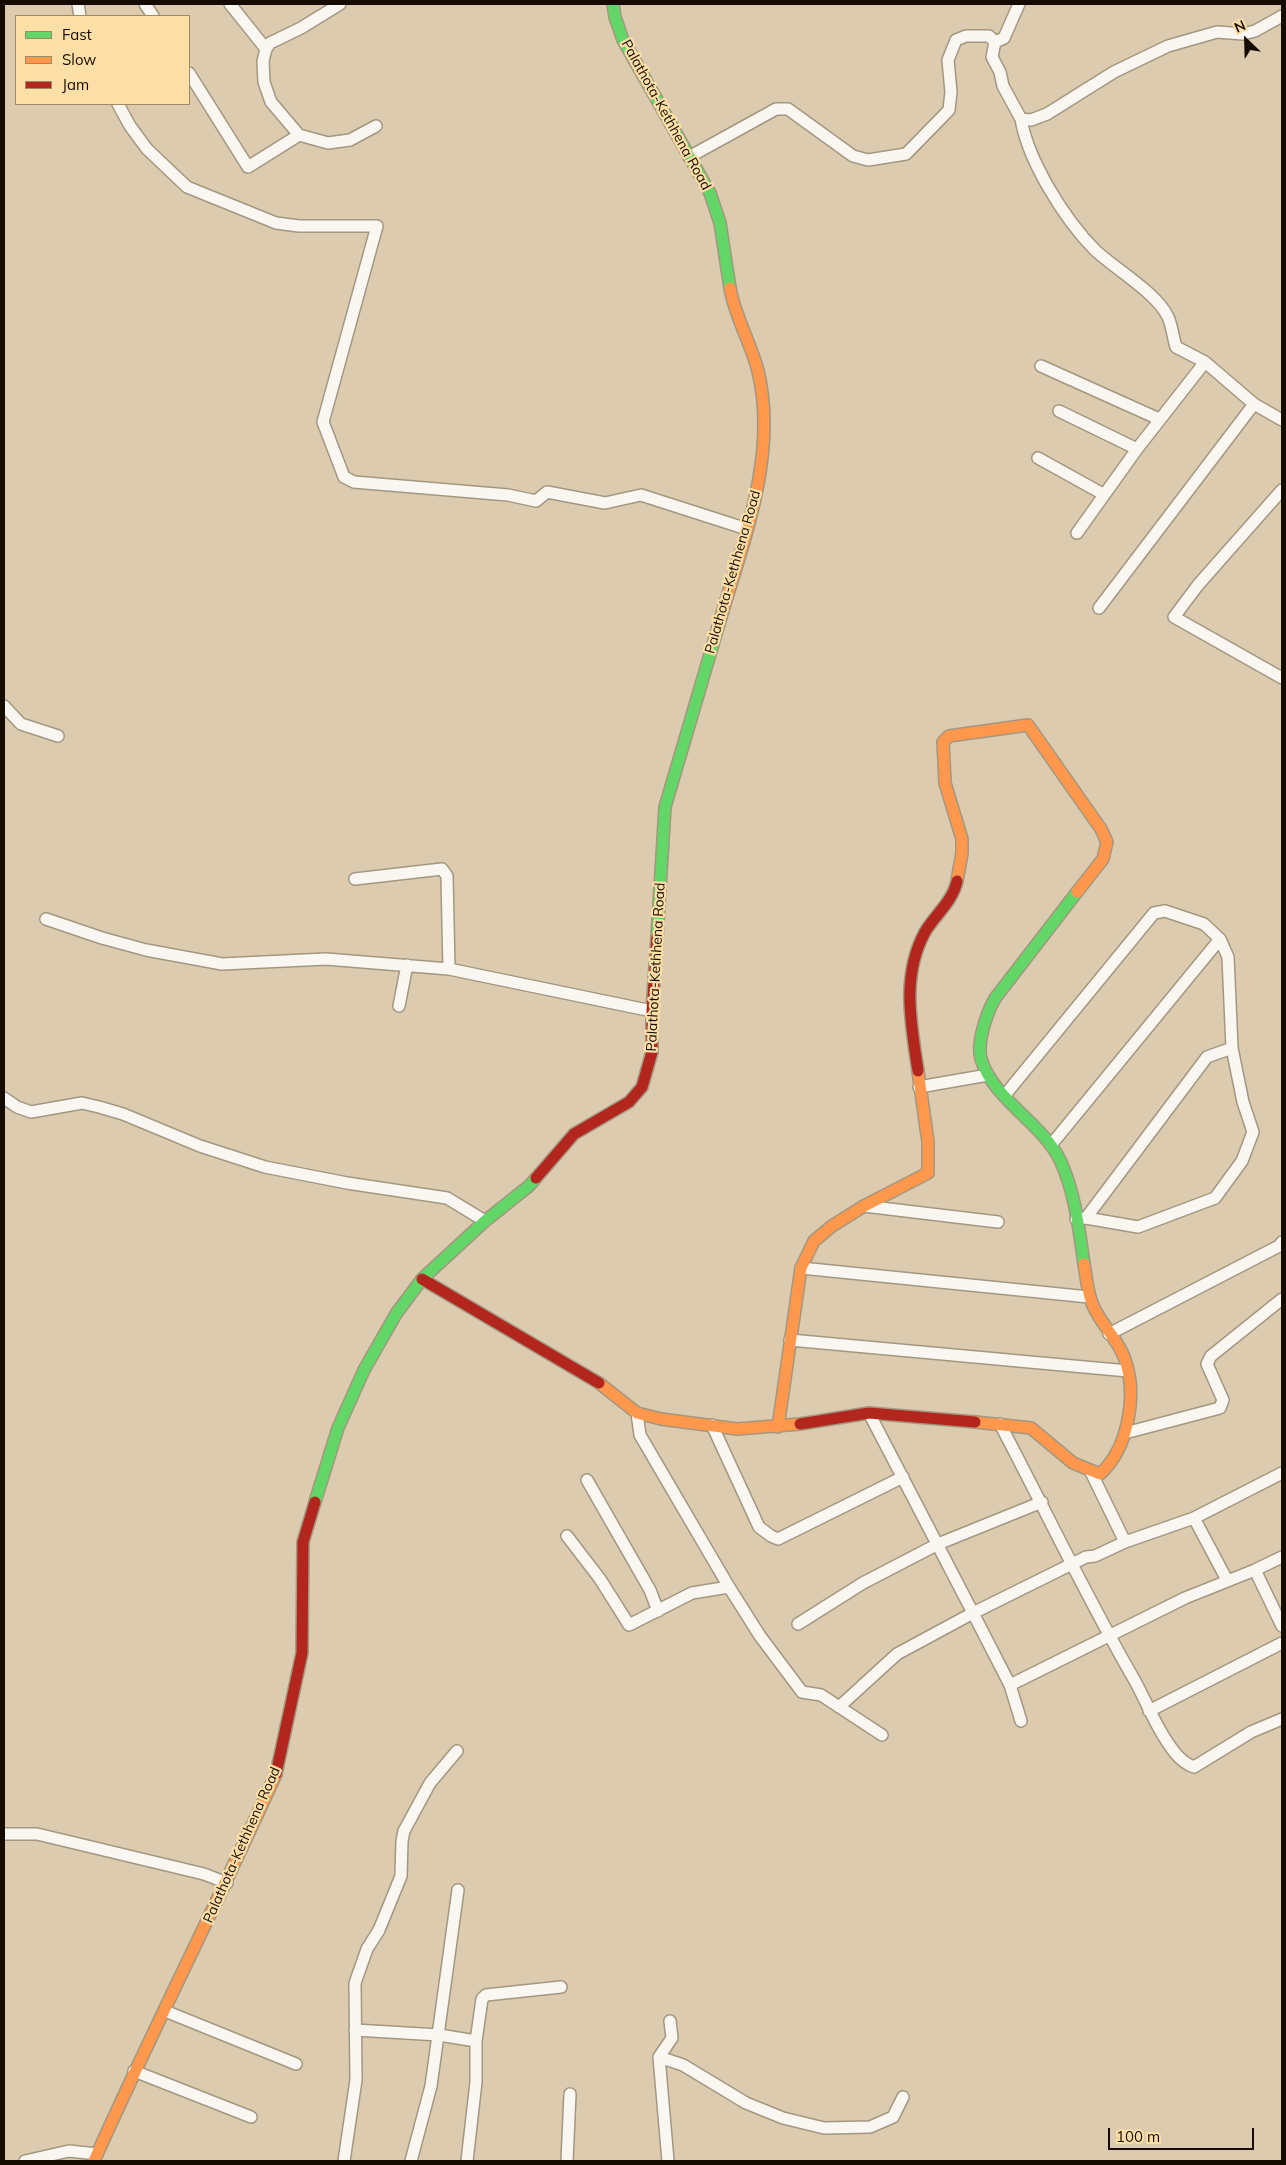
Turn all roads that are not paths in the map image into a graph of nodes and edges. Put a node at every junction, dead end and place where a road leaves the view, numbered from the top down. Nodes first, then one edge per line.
1 (146, 4) edge
2 (230, 4) edge
3 (340, 4) edge
4 (613, 4) edge
5 (1019, 4) edge
6 (152, 15) edge
7 (1282, 16) edge
8 (995, 42) junction
9 (266, 49) junction
10 (190, 75) edge
11 (119, 105) edge
12 (1021, 118) junction
13 (376, 126) dead end
14 (299, 135) junction
15 (689, 157) junction
16 (1205, 362) junction
17 (1041, 366) dead end
18 (1254, 404) junction
19 (1059, 411) dead end
20 (1159, 419) junction
21 (1282, 420) edge
22 (1136, 449) junction
23 (1038, 458) dead end
24 (1282, 490) edge
25 (1103, 494) junction
26 (746, 529) junction
27 (1077, 533) dead end
28 (1099, 608) dead end
29 (1282, 678) edge
30 (4, 706) edge
31 (58, 736) dead end
32 (354, 879) dead end
33 (46, 919) dead end
34 (1220, 939) junction
35 (407, 965) junction
36 (449, 969) junction
37 (399, 1006) dead end
38 (652, 1011) junction
39 (1232, 1048) junction
40 (988, 1075) junction
41 (919, 1087) junction
42 (1005, 1095) junction
43 (4, 1098) edge
44 (1052, 1145) junction
45 (864, 1206) junction
46 (1081, 1219) junction
47 (485, 1221) junction
48 (998, 1222) dead end
49 (1282, 1242) edge
50 (801, 1268) junction
51 (422, 1279) junction
52 (1089, 1297) junction
53 (1282, 1299) edge
54 (1109, 1334) junction
55 (790, 1340) junction
56 (1128, 1371) junction
57 (637, 1413) junction
58 (869, 1413) junction
59 (1000, 1424) junction
60 (712, 1425) junction
61 (778, 1427) junction
62 (1124, 1433) junction
63 (1091, 1472) junction
64 (1282, 1473) edge
65 (903, 1477) junction
66 (587, 1480) dead end
67 (1042, 1502) junction
68 (1194, 1518) junction
69 (567, 1536) dead end
70 (1125, 1542) junction
71 (938, 1544) junction
72 (1282, 1557) edge
73 (1072, 1565) junction
74 (1255, 1570) junction
75 (1227, 1580) junction
76 (729, 1587) junction
77 (658, 1611) junction
78 (973, 1614) junction
79 (798, 1624) dead end
80 (1282, 1626) edge
81 (1109, 1636) junction
82 (1282, 1643) edge
83 (1010, 1684) junction
84 (839, 1707) junction
85 (1150, 1711) junction
86 (1282, 1719) edge
87 (1021, 1720) dead end
88 (882, 1734) dead end
89 (457, 1751) dead end
90 (4, 1834) edge
91 (227, 1883) junction
92 (458, 1890) dead end
93 (561, 1987) dead end
94 (165, 2011) junction
95 (670, 2021) dead end
96 (355, 2030) junction
97 (439, 2035) junction
98 (476, 2041) junction
99 (659, 2057) junction
100 (296, 2064) dead end
101 (134, 2071) junction
102 (570, 2094) dead end
103 (903, 2097) dead end
104 (251, 2117) dead end
105 (96, 2158) edge
106 (25, 2161) edge
107 (344, 2161) edge
108 (411, 2161) edge
109 (466, 2161) edge
110 (567, 2161) edge
111 (668, 2161) edge

1 - 6 street
2 - 9 street
3 - 9 street
4 - 15 street, Palathota-Kethhena Road
5 - 8 street
7 - 12 street
8 - 12 street
8 - 15 street
9 - 14 street
10 - 14 street
11 - 26 street
12 - 16 street
13 - 14 street
15 - 26 street, Palathota-Kethhena Road
16 - 18 street
16 - 20 street
17 - 20 street
18 - 21 street
18 - 28 street
19 - 22 street
20 - 22 street
22 - 25 street
23 - 25 street
24 - 29 street
25 - 27 street
26 - 38 street, Palathota-Kethhena Road
30 - 31 street
32 - 36 street
33 - 35 street
34 - 39 street
34 - 42 street
34 - 44 street
35 - 36 street
35 - 37 street
36 - 38 street
38 - 47 street, Palathota-Kethhena Road
39 - 46 street
39 - 46 street
40 - 41 street
40 - 41 street
40 - 42 street
41 - 45 street
42 - 44 street
43 - 47 street
44 - 46 street
45 - 48 street
45 - 50 street
46 - 52 street
47 - 51 street, Palathota-Kethhena Road
49 - 54 street
50 - 52 street
50 - 55 street
51 - 57 street
51 - 91 street, Palathota-Kethhena Road
52 - 54 street
53 - 62 street
54 - 56 street
55 - 56 street
55 - 61 street
56 - 62 street
57 - 60 street
57 - 76 street
58 - 59 street
58 - 61 street
58 - 65 street
59 - 63 street
59 - 67 street
60 - 61 street
60 - 65 street
62 - 63 street
63 - 70 street
64 - 68 street
65 - 71 street
66 - 77 street
67 - 71 street
67 - 73 street
68 - 70 street
68 - 75 street
69 - 77 street
70 - 73 street
71 - 78 street
71 - 79 street
72 - 74 street
73 - 78 street
73 - 81 street
74 - 75 street
74 - 80 street
75 - 81 street
76 - 77 street
76 - 84 street
78 - 83 street
78 - 84 street
81 - 83 street
81 - 85 street
82 - 85 street
83 - 87 street
84 - 88 street
85 - 86 street
89 - 96 street
90 - 91 street
91 - 94 street, Palathota-Kethhena Road
92 - 97 street
93 - 98 street
94 - 100 street
94 - 101 street, Palathota-Kethhena Road
95 - 99 street
96 - 97 street
96 - 107 street
97 - 98 street
97 - 108 street
98 - 109 street
99 - 103 street
99 - 111 street
101 - 104 street
101 - 105 street, Palathota-Kethhena Road
102 - 110 street
105 - 106 street

